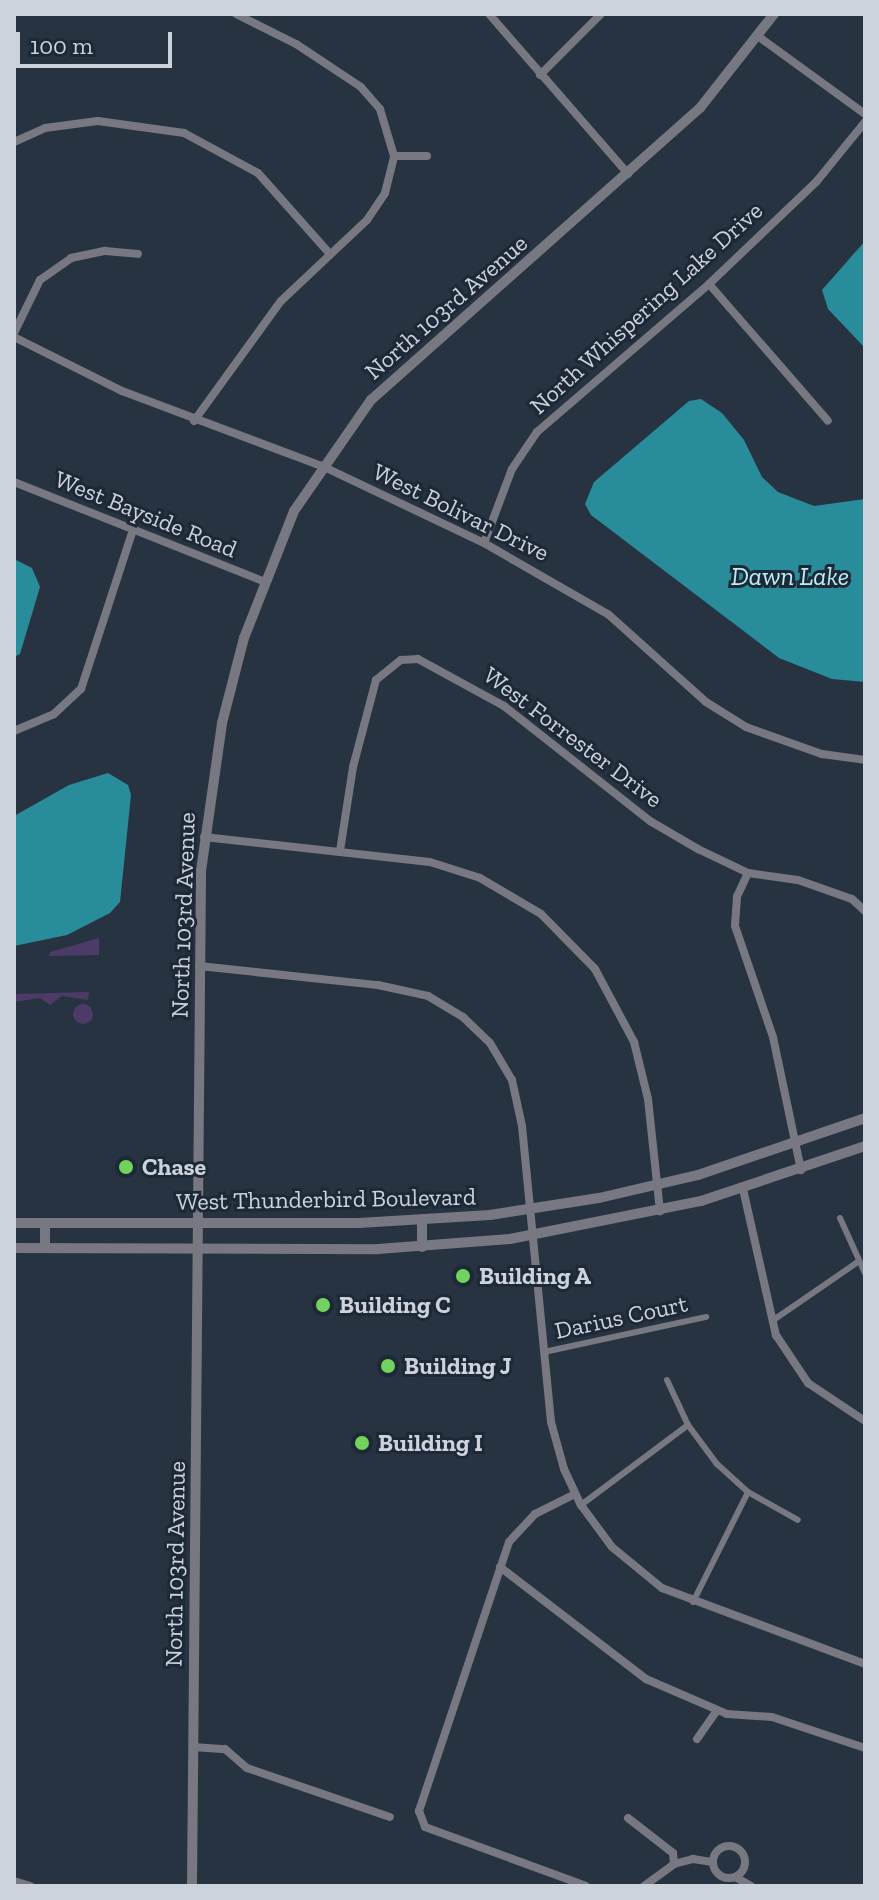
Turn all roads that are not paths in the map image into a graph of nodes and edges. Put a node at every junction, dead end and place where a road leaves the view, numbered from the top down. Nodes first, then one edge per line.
1 (236, 14) edge
2 (489, 14) edge
3 (601, 14) edge
4 (774, 14) edge
5 (759, 37) junction
6 (540, 75) junction
7 (865, 114) edge
8 (865, 122) edge
9 (14, 142) edge
10 (394, 156) junction
11 (427, 156) dead end
12 (628, 174) junction
13 (329, 253) junction
14 (138, 254) dead end
15 (709, 284) junction
16 (14, 335) edge
17 (194, 421) junction
18 (828, 421) dead end
19 (322, 466) junction
20 (14, 482) edge
21 (132, 533) junction
22 (484, 543) junction
23 (263, 581) junction
24 (14, 731) edge
25 (865, 760) edge
26 (204, 837) junction
27 (340, 851) junction
28 (748, 873) junction
29 (865, 911) edge
30 (199, 966) junction
31 (865, 1118) edge
32 (794, 1145) junction
33 (865, 1146) edge
34 (801, 1170) junction
35 (657, 1185) junction
36 (743, 1189) junction
37 (530, 1210) junction
38 (660, 1211) junction
39 (840, 1218) dead end
40 (422, 1221) junction
41 (14, 1223) edge
42 (45, 1223) junction
43 (198, 1223) junction
44 (533, 1236) junction
45 (422, 1247) junction
46 (14, 1248) edge
47 (45, 1248) junction
48 (198, 1248) junction
49 (858, 1262) junction
50 (865, 1273) edge
51 (706, 1317) dead end
52 (771, 1322) junction
53 (544, 1352) junction
54 (667, 1380) dead end
55 (865, 1421) edge
56 (688, 1425) junction
57 (748, 1492) junction
58 (575, 1494) junction
59 (581, 1505) junction
60 (798, 1520) dead end
61 (500, 1567) junction
62 (693, 1602) junction
63 (865, 1664) edge
64 (717, 1710) junction
65 (697, 1739) dead end
66 (193, 1747) junction
67 (865, 1748) edge
68 (390, 1817) dead end
69 (628, 1818) dead end
70 (713, 1862) junction
71 (674, 1864) junction
72 (735, 1877) junction
73 (14, 1881) edge
74 (30, 1886) edge
75 (192, 1886) edge
76 (586, 1886) edge
77 (644, 1886) edge
78 (751, 1886) edge

1 - 10 street
2 - 6 street
3 - 6 street
4 - 5 street, North 103rd Avenue
5 - 7 street
5 - 12 street, North 103rd Avenue
6 - 12 street
8 - 15 street, North Whispering Lake Drive
9 - 13 street
10 - 11 street
10 - 13 street
12 - 19 street, North 103rd Avenue
13 - 17 street
14 - 16 street
15 - 18 street
15 - 22 street, North Whispering Lake Drive
16 - 17 street, West Bolivar Drive
17 - 19 street, West Bolivar Drive
19 - 22 street, West Bolivar Drive
19 - 23 street, North 103rd Avenue
20 - 21 street, West Bayside Road
21 - 23 street, West Bayside Road
21 - 24 street
22 - 25 street, West Bolivar Drive
23 - 26 street, North 103rd Avenue
26 - 27 street
26 - 30 street, North 103rd Avenue
27 - 28 street, West Forrester Drive
27 - 35 street
28 - 29 street, West Forrester Drive
28 - 32 street
30 - 37 street
30 - 43 street, North 103rd Avenue
31 - 32 street, West Thunderbird Boulevard
32 - 34 street
32 - 35 street, West Thunderbird Boulevard
33 - 34 street, West Thunderbird Boulevard
34 - 36 street, West Thunderbird Boulevard
35 - 37 street, West Thunderbird Boulevard
35 - 38 street
36 - 38 street, West Thunderbird Boulevard
36 - 52 street
37 - 40 street, West Thunderbird Boulevard
37 - 44 street
38 - 44 street, West Thunderbird Boulevard
39 - 49 street
40 - 43 street, West Thunderbird Boulevard
40 - 45 street
41 - 42 street, West Thunderbird Boulevard
42 - 43 street, West Thunderbird Boulevard
42 - 47 street
43 - 48 street, North 103rd Avenue
44 - 45 street, West Thunderbird Boulevard
44 - 53 street
45 - 48 street, West Thunderbird Boulevard
46 - 47 street, West Thunderbird Boulevard
47 - 48 street, West Thunderbird Boulevard
48 - 66 street, North 103rd Avenue
49 - 50 street
49 - 52 street
51 - 53 street, Darius Court
52 - 55 street
53 - 58 street
54 - 56 street
56 - 57 street
56 - 59 street
57 - 60 street
57 - 62 street
58 - 59 street
58 - 61 street
59 - 62 street
61 - 64 street
61 - 76 street
62 - 63 street
64 - 65 street
64 - 67 street
66 - 68 street
66 - 75 street, North 103rd Avenue
69 - 71 street
70 - 71 street
70 - 72 street
70 - 72 street
71 - 77 street
72 - 78 street
73 - 74 street

